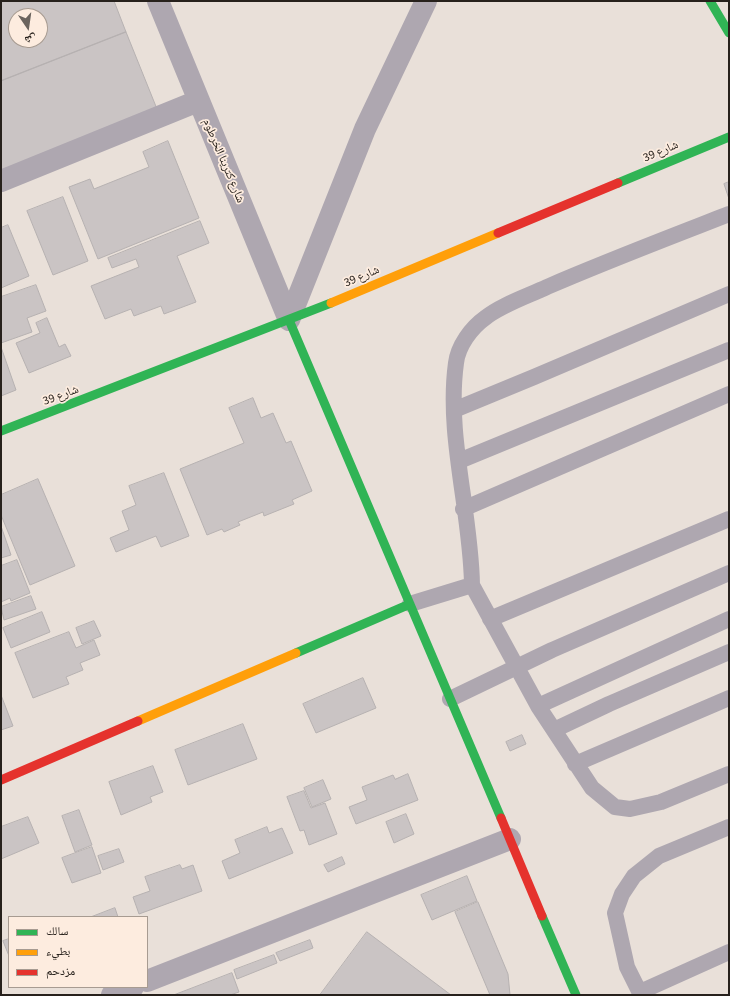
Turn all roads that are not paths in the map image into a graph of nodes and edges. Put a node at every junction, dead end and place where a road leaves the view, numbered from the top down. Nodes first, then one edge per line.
1 (158, 1) edge
2 (426, 1) edge
3 (710, 1) edge
4 (729, 33) edge
5 (198, 101) junction
6 (729, 137) edge
7 (1, 180) edge
8 (729, 214) edge
9 (729, 294) edge
10 (289, 320) junction
11 (729, 350) edge
12 (729, 394) edge
13 (454, 410) junction
14 (1, 432) edge
15 (459, 462) junction
16 (463, 509) junction
17 (729, 519) edge
18 (729, 573) edge
19 (472, 585) junction
20 (410, 604) junction
21 (490, 619) junction
22 (729, 619) edge
23 (729, 652) edge
24 (515, 667) junction
25 (729, 698) edge
26 (450, 699) junction
27 (538, 706) junction
28 (554, 730) junction
29 (575, 764) junction
30 (729, 774) edge
31 (1, 780) edge
32 (729, 827) edge
33 (510, 839) junction
34 (729, 952) edge
35 (148, 981) edge
36 (130, 988) edge
37 (641, 994) edge
38 (112, 995) edge
39 (576, 995) edge

1 - 5 street, شارع كترينا الخرطوم
2 - 10 street
3 - 4 street
5 - 7 street
5 - 10 street, شارع كترينا الخرطوم
6 - 10 street, شارع 39
8 - 13 lane
9 - 13 lane
10 - 14 street, شارع 39
10 - 20 street
11 - 15 lane
12 - 16 lane
13 - 15 lane
15 - 16 lane
16 - 19 lane
17 - 21 lane
18 - 24 lane
19 - 20 lane
19 - 21 lane
20 - 26 street
20 - 31 street
21 - 24 lane
22 - 27 lane
23 - 28 lane
24 - 26 lane
24 - 27 lane
25 - 29 lane
26 - 33 street
27 - 28 lane
28 - 29 lane
29 - 30 lane
32 - 37 lane
33 - 35 street
33 - 39 street
34 - 37 lane
36 - 38 street

